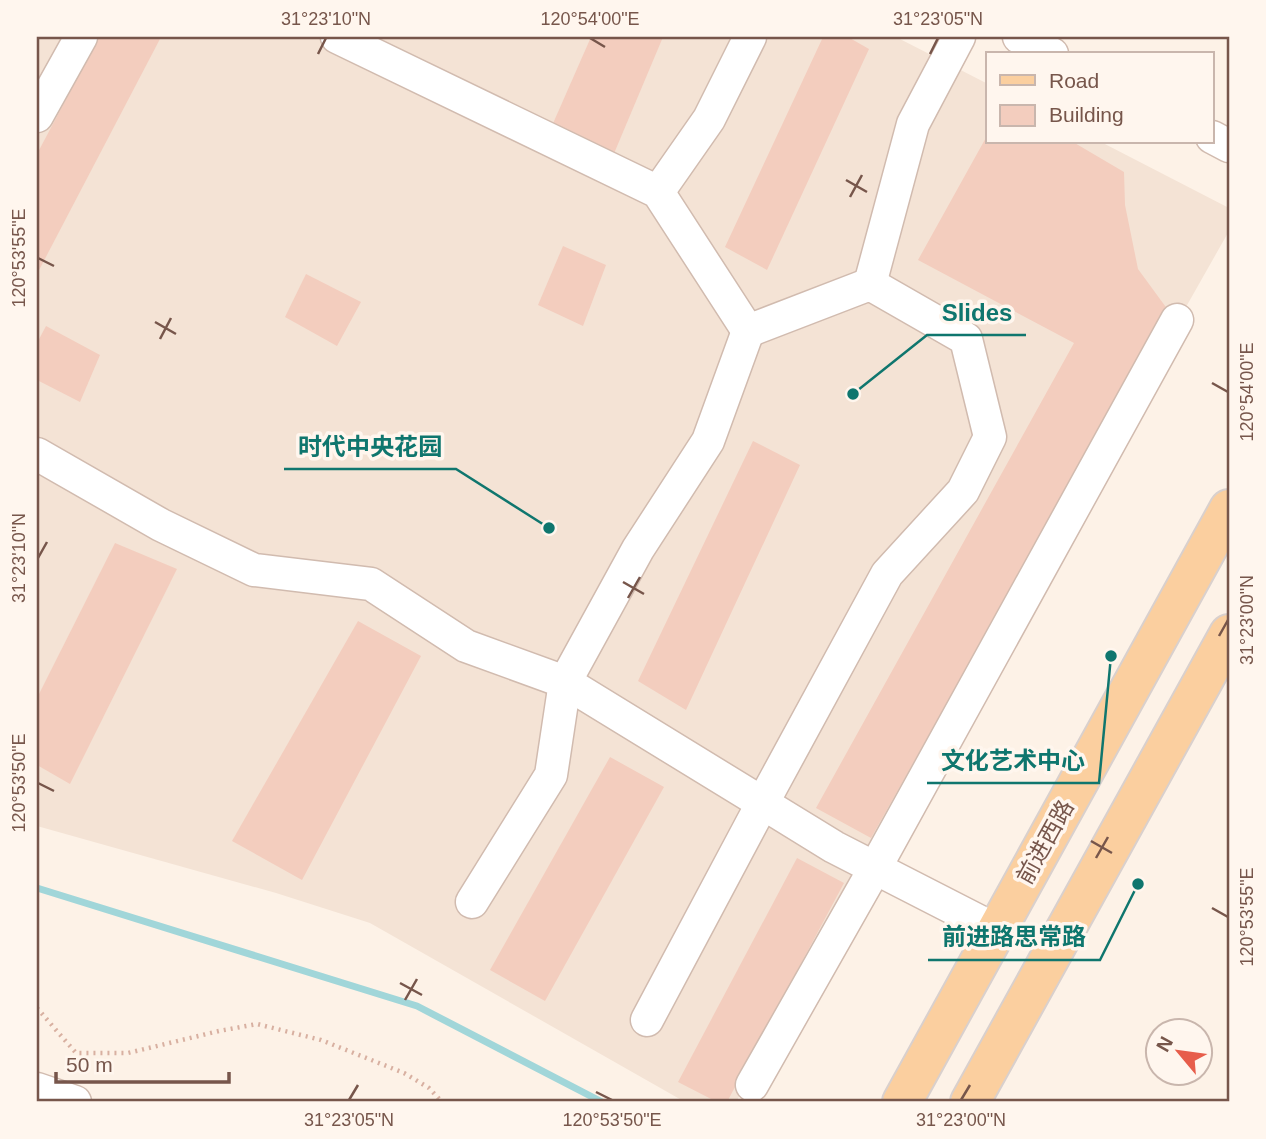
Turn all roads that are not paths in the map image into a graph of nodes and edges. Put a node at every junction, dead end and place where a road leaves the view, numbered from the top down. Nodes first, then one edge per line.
1 (81, 37) edge
2 (337, 37) edge
3 (750, 37) edge
4 (958, 37) edge
5 (1018, 37) edge
6 (1048, 52) edge
7 (37, 116) edge
8 (658, 192) junction
9 (870, 284) junction
10 (1177, 320) dead end
11 (748, 331) junction
12 (37, 454) edge
13 (1229, 509) edge
14 (1229, 634) edge
15 (565, 682) junction
16 (762, 804) junction
17 (875, 868) junction
18 (472, 902) dead end
19 (996, 930) junction
20 (646, 1020) dead end
21 (752, 1085) dead end
22 (37, 1089) edge
23 (75, 1102) edge
24 (902, 1102) edge
25 (970, 1102) edge

1 - 7 street
2 - 8 street
3 - 8 street
4 - 9 street
5 - 6 street
8 - 11 street
9 - 11 street
9 - 16 street
10 - 17 street
11 - 15 street
12 - 15 street
13 - 19 main road, 前进西路
14 - 25 main road
15 - 16 street
15 - 18 street
16 - 17 street
16 - 20 street
17 - 19 street
17 - 21 street
19 - 24 main road, 前进西路
22 - 23 street

